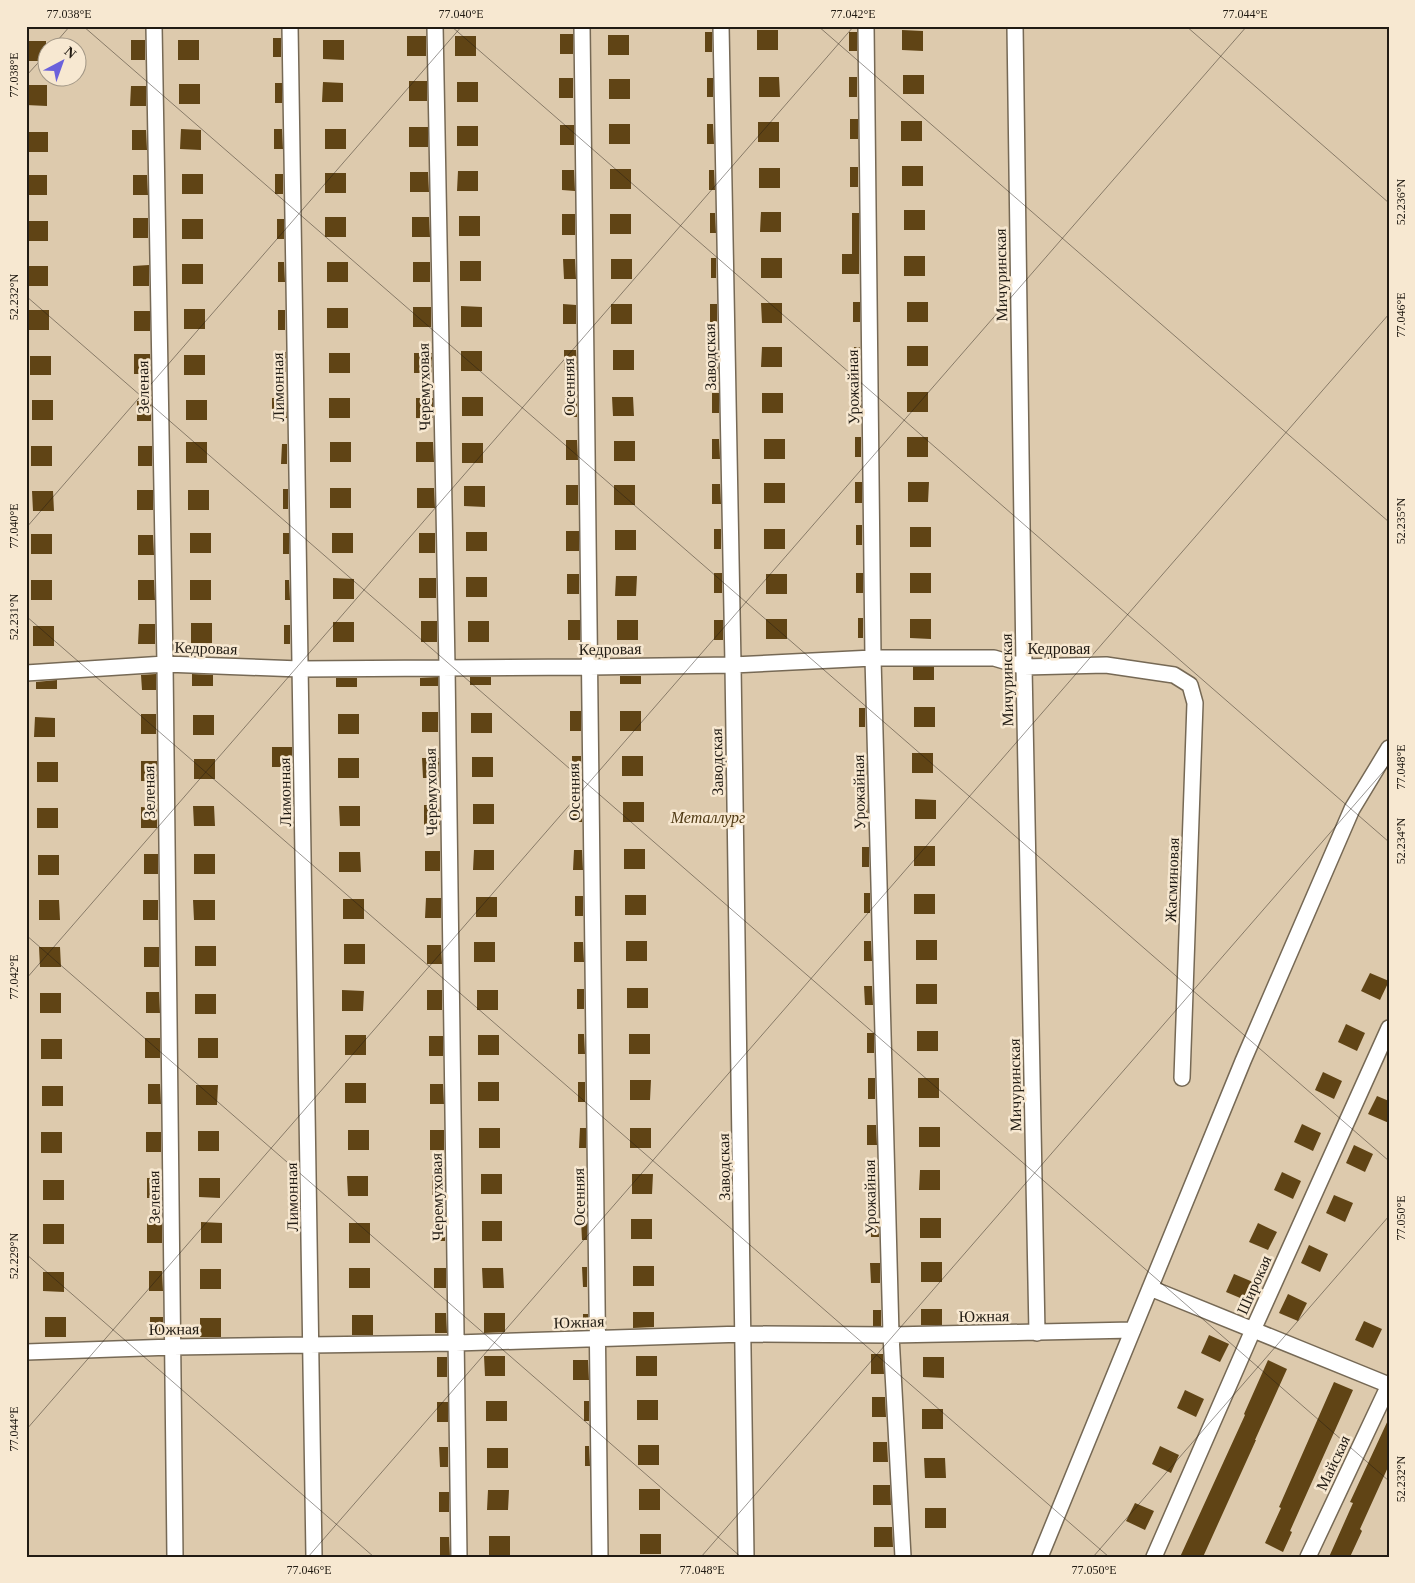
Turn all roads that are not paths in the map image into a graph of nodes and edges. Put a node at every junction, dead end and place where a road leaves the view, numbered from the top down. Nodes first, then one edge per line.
1 (154, 26) edge
2 (290, 26) edge
3 (435, 26) edge
4 (582, 26) edge
5 (721, 26) edge
6 (866, 26) edge
7 (1015, 26) edge
8 (874, 658) junction
9 (165, 664) junction
10 (733, 665) junction
11 (447, 667) junction
12 (589, 667) junction
13 (1024, 667) junction
14 (300, 669) junction
15 (26, 672) edge
16 (1190, 684) joint
17 (1389, 748) edge
18 (1389, 1028) edge
19 (1182, 1078) dead end
20 (1150, 1288) junction
21 (1133, 1330) junction
22 (1253, 1330) junction
23 (1037, 1333) junction
24 (744, 1334) junction
25 (891, 1335) junction
26 (598, 1339) junction
27 (456, 1343) junction
28 (312, 1345) junction
29 (173, 1346) junction
30 (26, 1352) edge
31 (1389, 1385) edge
32 (175, 1557) edge
33 (314, 1557) edge
34 (459, 1557) edge
35 (600, 1557) edge
36 (746, 1557) edge
37 (903, 1557) edge
38 (1040, 1557) edge
39 (1154, 1557) edge
40 (1308, 1557) edge

1 - 9 street, Зеленая
2 - 14 street, Лимонная
3 - 11 street, Черемуховая
4 - 12 street, Осенняя
5 - 10 street, Заводская
6 - 8 street, Урожайная
7 - 13 street, Мичуринская
8 - 10 street, Кедровая
8 - 13 street, Кедровая
8 - 25 street, Урожайная
9 - 14 street, Кедровая
9 - 15 street, Кедровая
9 - 29 street, Зеленая
10 - 12 street, Кедровая
10 - 24 street, Заводская
11 - 12 street, Кедровая
11 - 14 street, Кедровая
11 - 27 street, Черемуховая
12 - 26 street, Осенняя
13 - 16 street, Кедровая
13 - 23 street, Мичуринская
14 - 28 street, Лимонная
16 - 19 street, Жасминовая
17 - 20 street
18 - 22 street, Широкая
20 - 21 street
20 - 22 street
21 - 23 street, Южная
21 - 38 street
22 - 31 street
22 - 39 street, Широкая
23 - 25 street, Южная
24 - 25 street, Южная
24 - 26 street, Южная
24 - 36 street, Заводская
25 - 37 street, Урожайная
26 - 27 street, Южная
26 - 35 street, Осенняя
27 - 28 street, Южная
27 - 34 street, Черемуховая
28 - 29 street, Южная
28 - 33 street, Лимонная
29 - 30 street, Южная
29 - 32 street, Зеленая
31 - 40 street, Майская

